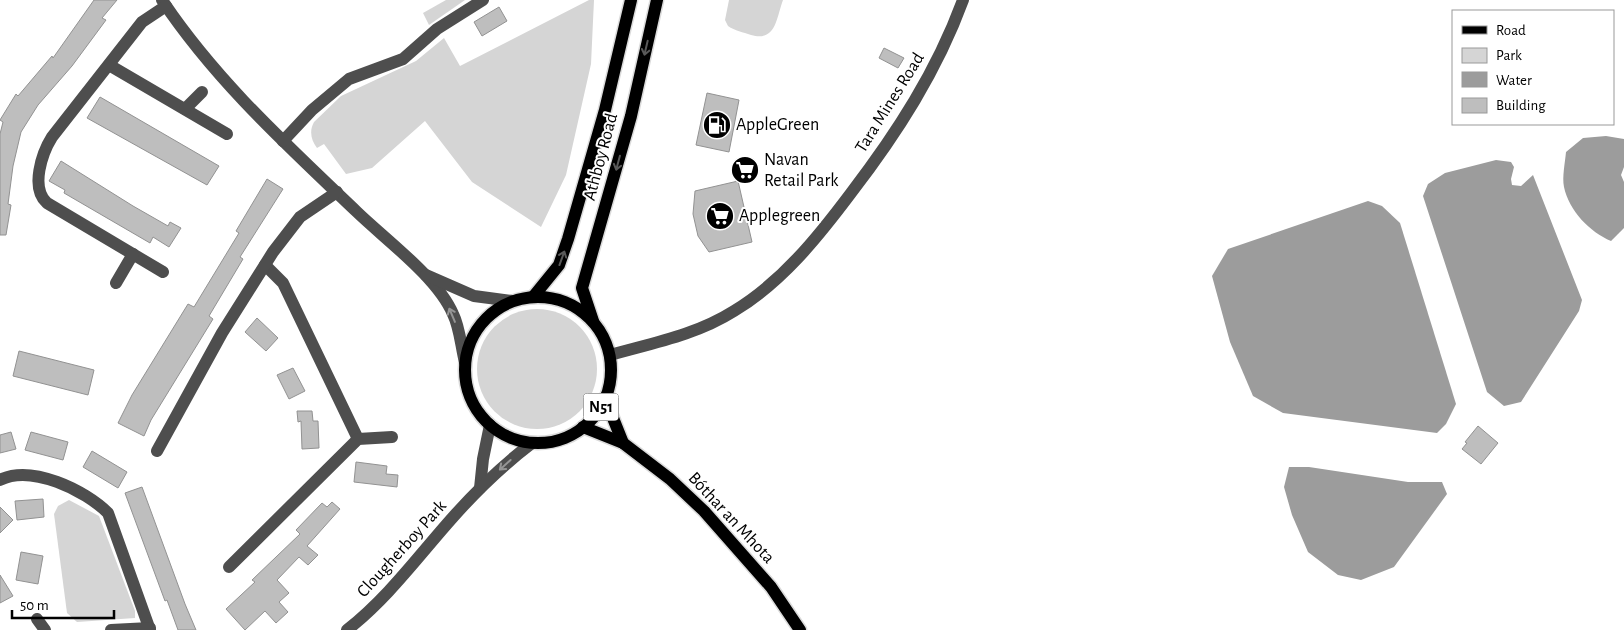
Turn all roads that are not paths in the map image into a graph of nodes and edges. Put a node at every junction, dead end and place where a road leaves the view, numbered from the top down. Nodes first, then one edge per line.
1 (483, 0) edge
2 (631, 0) edge
3 (657, 0) edge
4 (963, 0) edge
5 (164, 3) edge
6 (109, 65) junction
7 (202, 92) dead end
8 (185, 109) junction
9 (227, 134) dead end
10 (278, 136) junction
11 (337, 192) junction
12 (133, 254) junction
13 (265, 265) junction
14 (163, 272) dead end
15 (426, 275) junction
16 (116, 282) dead end
17 (533, 297) junction
18 (512, 301) junction
19 (593, 321) junction
20 (610, 355) junction
21 (465, 362) junction
22 (607, 395) junction
23 (490, 425) junction
24 (583, 427) junction
25 (392, 437) dead end
26 (358, 439) junction
27 (532, 443) junction
28 (623, 443) junction
29 (157, 451) dead end
30 (0, 480) edge
31 (480, 488) junction
32 (228, 566) dead end
33 (37, 619) dead end
34 (150, 629) edge
35 (45, 630) edge
36 (111, 630) edge
37 (347, 630) edge
38 (800, 630) edge

1 - 10 street
17 -> 2 main road, Athboy Road
3 -> 19 main road, Athboy Road / N51
4 - 20 street, Tara Mines Road
5 - 6 street
5 - 10 street
6 - 8 street
6 - 12 street
7 - 8 street
8 - 9 street
10 - 11 street
11 - 13 street
11 - 15 street
12 - 14 street
12 - 16 street
13 - 26 street
13 - 29 street
15 - 18 street
21 -> 15 street
17 - 18 main road, N51
17 - 19 main road, N51
18 - 21 main road, N51
19 - 20 main road, N51
20 - 22 main road, N51
21 - 23 main road, N51
22 - 24 main road, N51
22 - 28 main road, N51
23 - 27 main road, N51
23 - 31 street
24 - 27 main road, N51
24 - 28 main road, Bóthar an Mhota / N51
25 - 26 street
26 - 32 street
27 -> 31 street, Clougherboy Park
28 - 38 main road, Bóthar an Mhota / N51
30 - 34 street
31 - 37 street, Clougherboy Park
33 - 35 street
34 - 36 street

